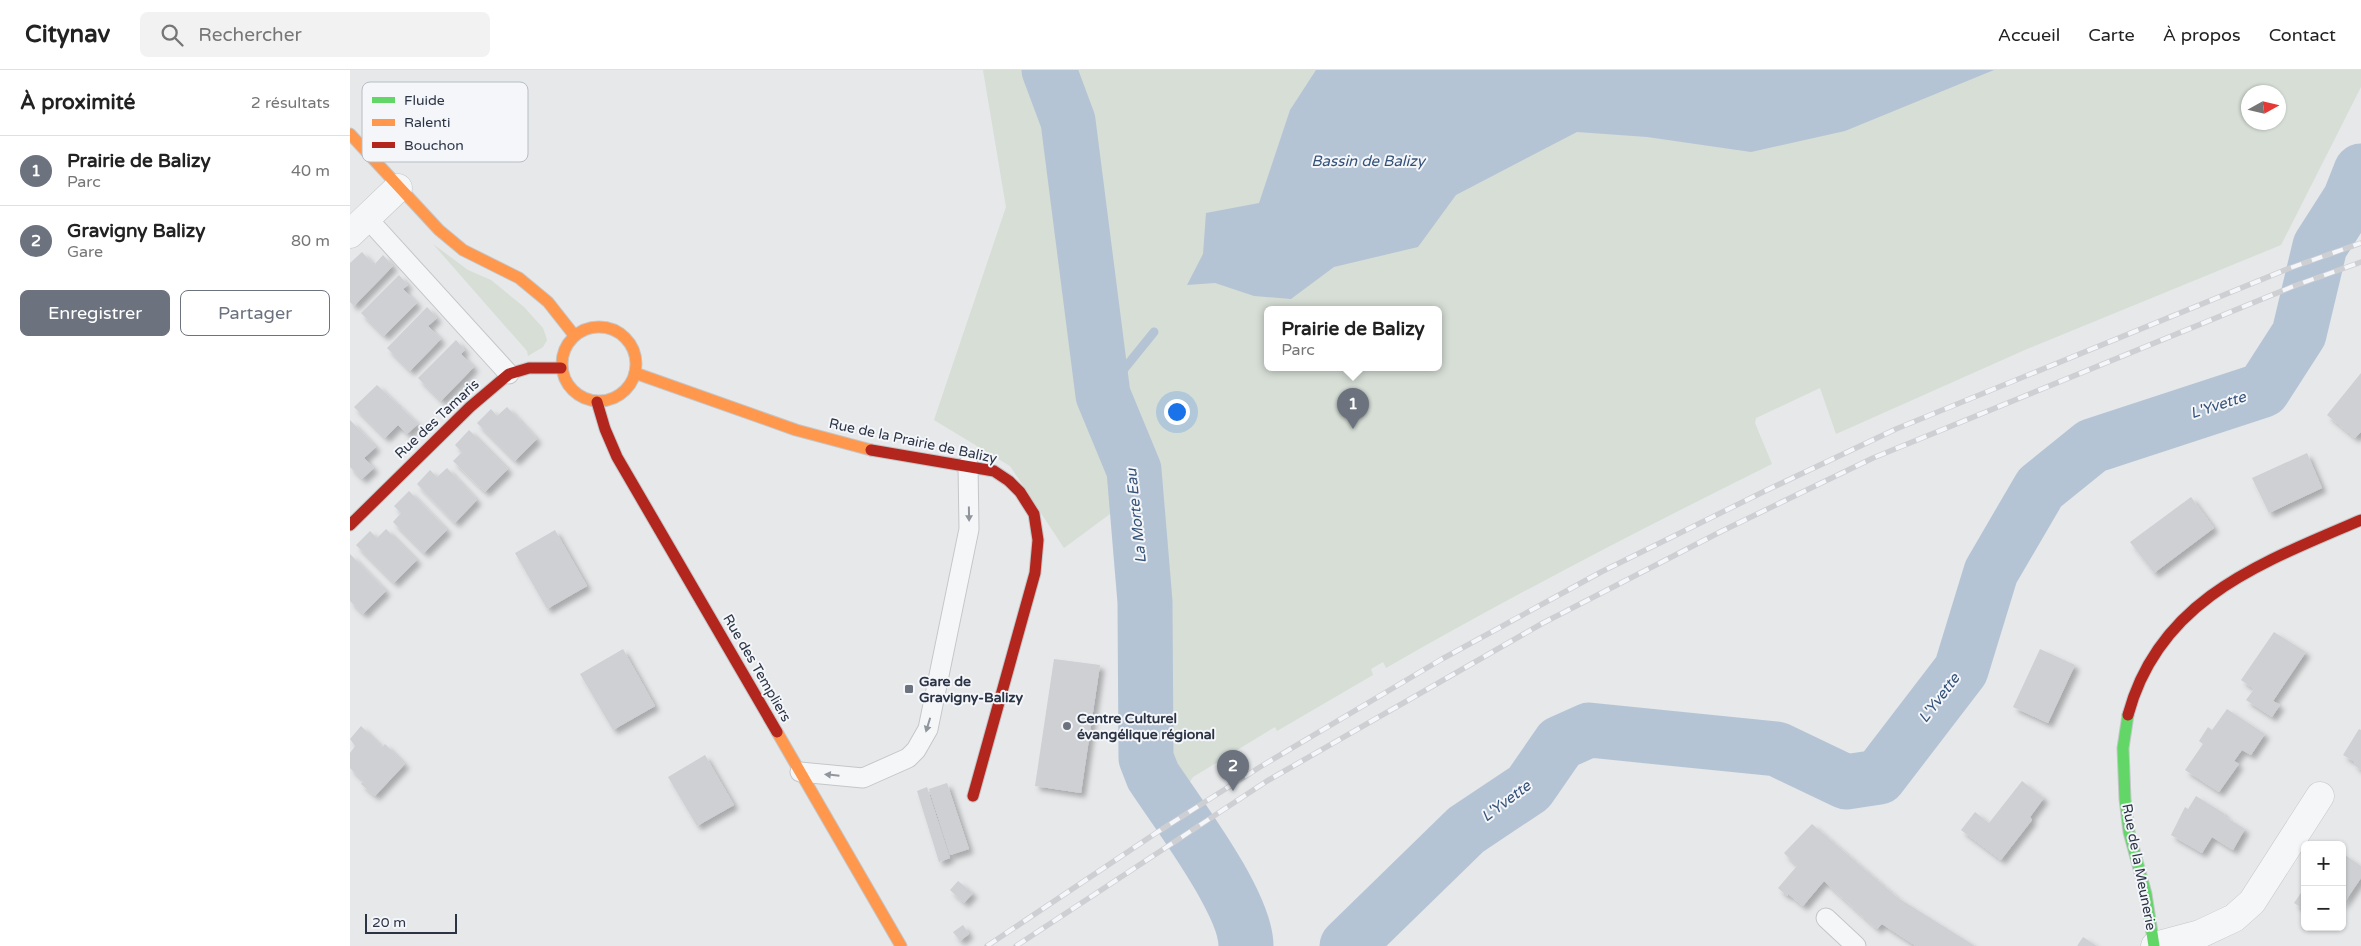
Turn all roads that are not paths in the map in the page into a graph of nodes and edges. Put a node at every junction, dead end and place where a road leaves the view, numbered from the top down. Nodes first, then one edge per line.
1 (350, 134) edge
2 (362, 148) edge
3 (375, 162) edge
4 (398, 188) junction
5 (358, 226) edge
6 (574, 335) junction
7 (561, 368) junction
8 (635, 373) junction
9 (509, 374) junction
10 (597, 402) junction
11 (968, 465) junction
12 (2361, 520) edge
13 (350, 525) edge
14 (800, 772) junction
15 (973, 796) dead end
16 (2320, 796) dead end
17 (1826, 918) dead end
18 (901, 946) edge
19 (1856, 946) edge
20 (2154, 946) edge

1 - 2 street
3 - 4 street
4 - 5 street
4 - 6 street
5 - 9 lane
6 - 7 street
6 - 8 street
7 - 9 street, Rue des Tamaris
7 - 10 street
8 - 10 street
8 - 11 street, Rue de la Prairie de Balizy
9 - 13 street, Rue des Tamaris
10 - 14 street, Rue des Templiers
11 -> 14 lane
11 - 15 street, Rue de la Prairie de Balizy
12 - 20 street, Rue de la Meunerie
14 - 18 street, Rue des Templiers
16 - 20 street, Rue de la Meunerie
17 - 19 lane

